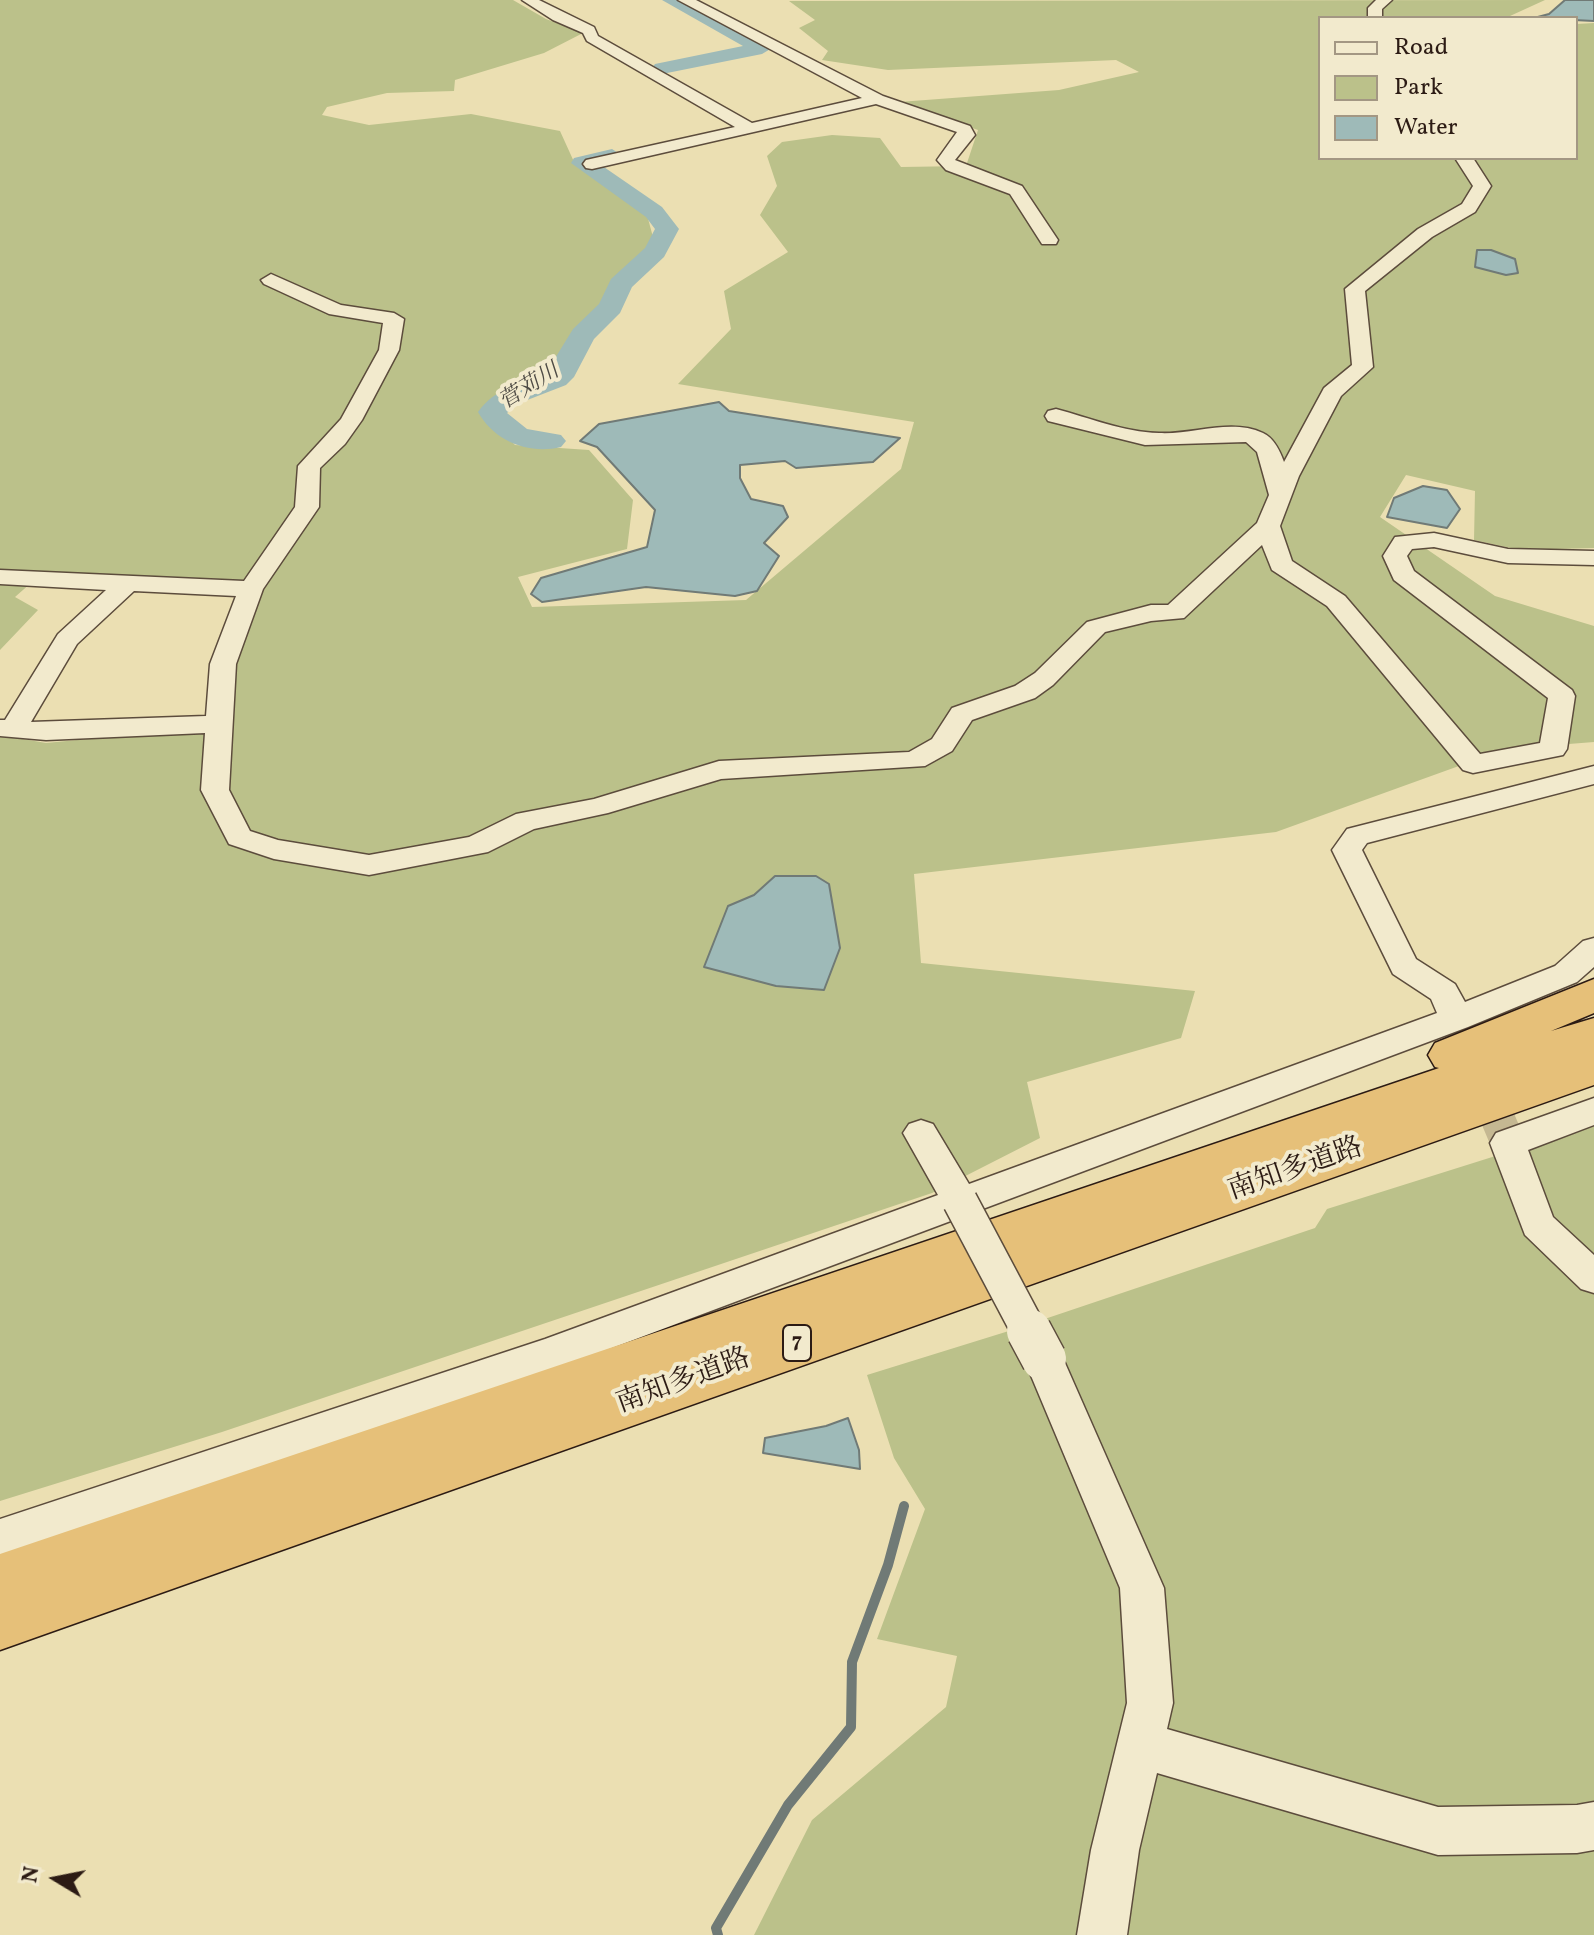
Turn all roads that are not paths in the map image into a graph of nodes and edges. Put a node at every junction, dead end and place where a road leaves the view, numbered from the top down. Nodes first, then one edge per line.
1 (529, 0) edge
2 (685, 0) edge
3 (1385, 0) edge
4 (1375, 16) edge
5 (877, 99) junction
6 (749, 128) junction
7 (1465, 160) edge
8 (592, 164) dead end
9 (1049, 240) dead end
10 (271, 280) dead end
11 (1056, 416) dead end
12 (1281, 497) junction
13 (1268, 526) junction
14 (1594, 558) edge
15 (0, 577) edge
16 (127, 584) junction
17 (251, 589) junction
18 (219, 724) junction
19 (7, 729) edge
20 (1508, 757) junction
21 (1594, 775) edge
22 (1538, 789) junction
23 (1594, 949) edge
24 (1594, 995) edge
25 (1456, 1019) junction
26 (1594, 1034) edge
27 (1594, 1067) edge
28 (1594, 1088) edge
29 (1594, 1111) edge
30 (921, 1133) dead end
31 (1113, 1196) junction
32 (960, 1201) junction
33 (1594, 1278) edge
34 (945, 1294) junction
35 (0, 1539) edge
36 (0, 1582) edge
37 (0, 1621) edge
38 (1141, 1745) junction
39 (1594, 1826) edge
40 (1102, 1935) edge

1 - 6 street
2 - 5 street
3 - 4 street
5 - 6 street
5 - 9 street
6 - 8 street
7 - 12 street
10 - 17 street
11 - 12 street
12 - 13 street
13 - 18 street
13 - 20 street
14 - 20 street
15 - 16 street
16 - 17 street
16 - 19 street
17 - 18 street
18 - 19 street
20 - 22 street
21 - 22 street
22 - 25 street
23 - 25 street
24 - 31 highway
25 - 32 street
26 - 31 highway, 南知多道路 / 7
27 - 34 highway, 南知多道路 / 7
28 - 34 highway
29 - 33 street
30 - 32 street
31 - 36 highway, 南知多道路 / 7
32 - 35 street
32 - 38 street, bridge
34 - 37 highway, 南知多道路 / 7
38 - 39 street
38 - 40 street

